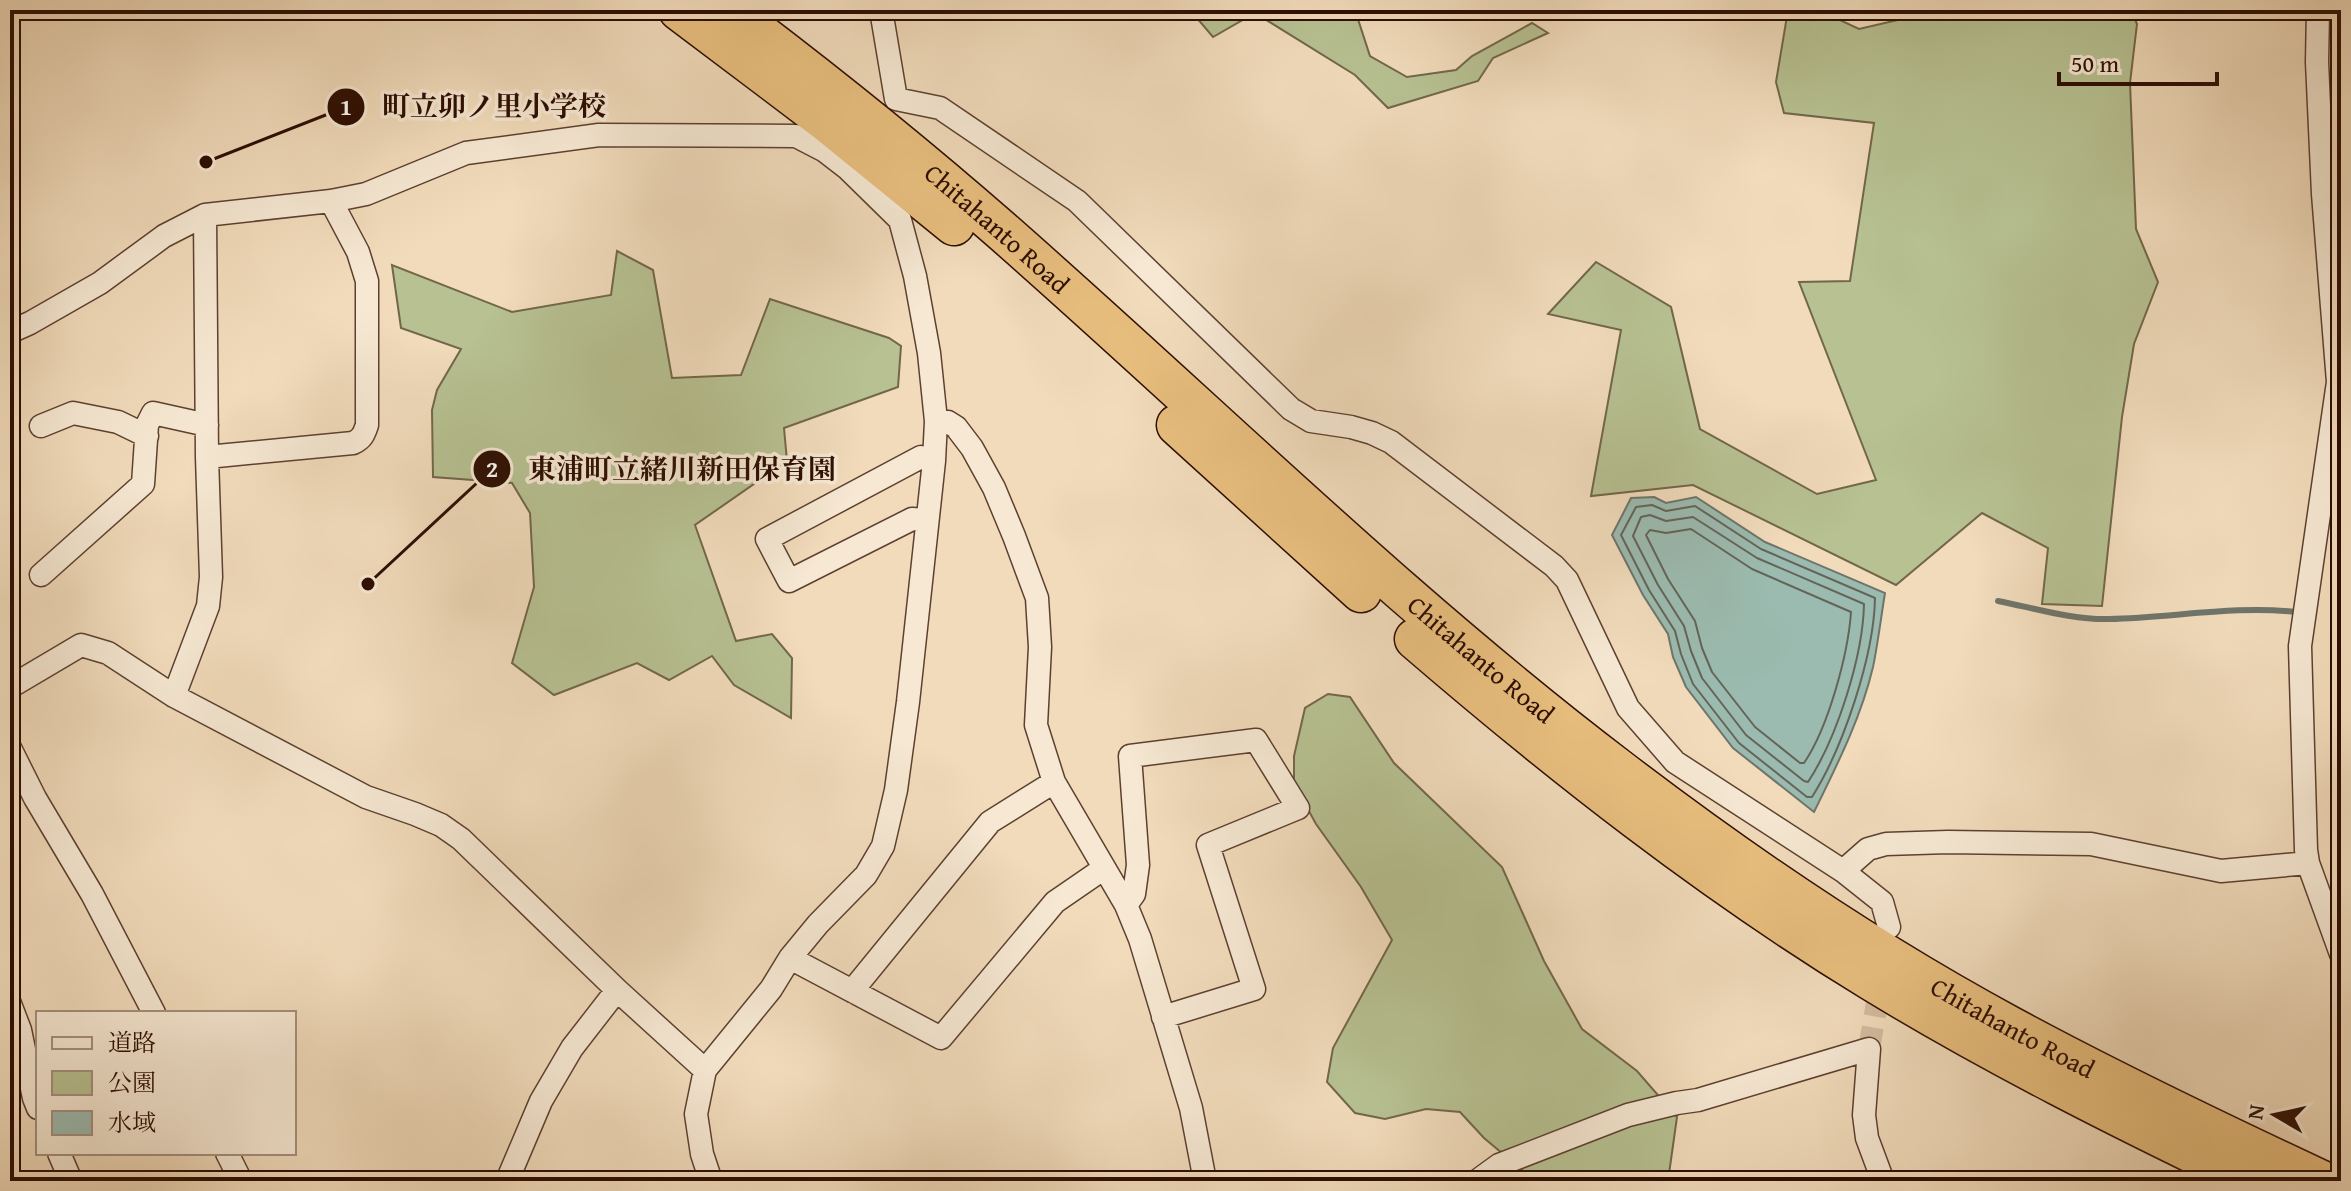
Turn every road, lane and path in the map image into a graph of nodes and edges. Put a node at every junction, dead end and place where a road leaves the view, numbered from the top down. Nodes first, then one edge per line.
1 (679, 10) edge
2 (729, 10) edge
3 (881, 10) edge
4 (2318, 10) edge
5 (331, 201) junction
6 (205, 215) junction
7 (10, 332) edge
8 (936, 421) junction
9 (207, 425) junction
10 (41, 426) dead end
11 (147, 436) junction
12 (207, 457) junction
13 (934, 461) junction
14 (927, 520) junction
15 (41, 575) dead end
16 (10, 687) edge
17 (174, 696) junction
18 (10, 748) edge
19 (1054, 782) junction
20 (2308, 863) junction
21 (1103, 869) junction
22 (1843, 871) junction
23 (1126, 905) junction
24 (1889, 927) dead end
25 (2341, 954) edge
26 (790, 958) junction
27 (617, 990) junction
28 (852, 991) junction
29 (10, 1004) edge
30 (153, 1011) edge
31 (1163, 1017) junction
32 (705, 1070) junction
33 (36, 1103) edge
34 (60, 1155) edge
35 (228, 1155) edge
36 (71, 1181) edge
37 (241, 1181) edge
38 (507, 1181) edge
39 (711, 1181) edge
40 (1205, 1181) edge
41 (1477, 1181) edge
42 (1883, 1181) edge
43 (2251, 1181) edge
44 (2322, 1181) edge

1 - 43 highway, Chitahanto Road
2 - 44 highway, Chitahanto Road
3 - 22 street
4 - 20 street
5 - 6 street
5 - 8 street
5 - 12 street
6 - 7 street
6 - 9 street
8 - 13 street
8 - 19 street
9 - 11 street
9 - 12 street
10 - 11 street
11 - 15 street
12 - 17 street
13 - 14 street
13 - 14 street
14 - 26 street
16 - 17 street
17 - 27 street
18 - 30 street
19 - 21 street
19 - 28 street
20 - 22 street
20 - 25 street
21 - 23 street
21 - 28 street
22 - 24 street
23 - 31 street
23 - 31 street
26 - 28 street
26 - 32 street
27 - 32 street
27 - 38 street
29 - 33 street
31 - 40 street
32 - 39 street
34 - 36 street
35 - 37 street
41 - 42 street

